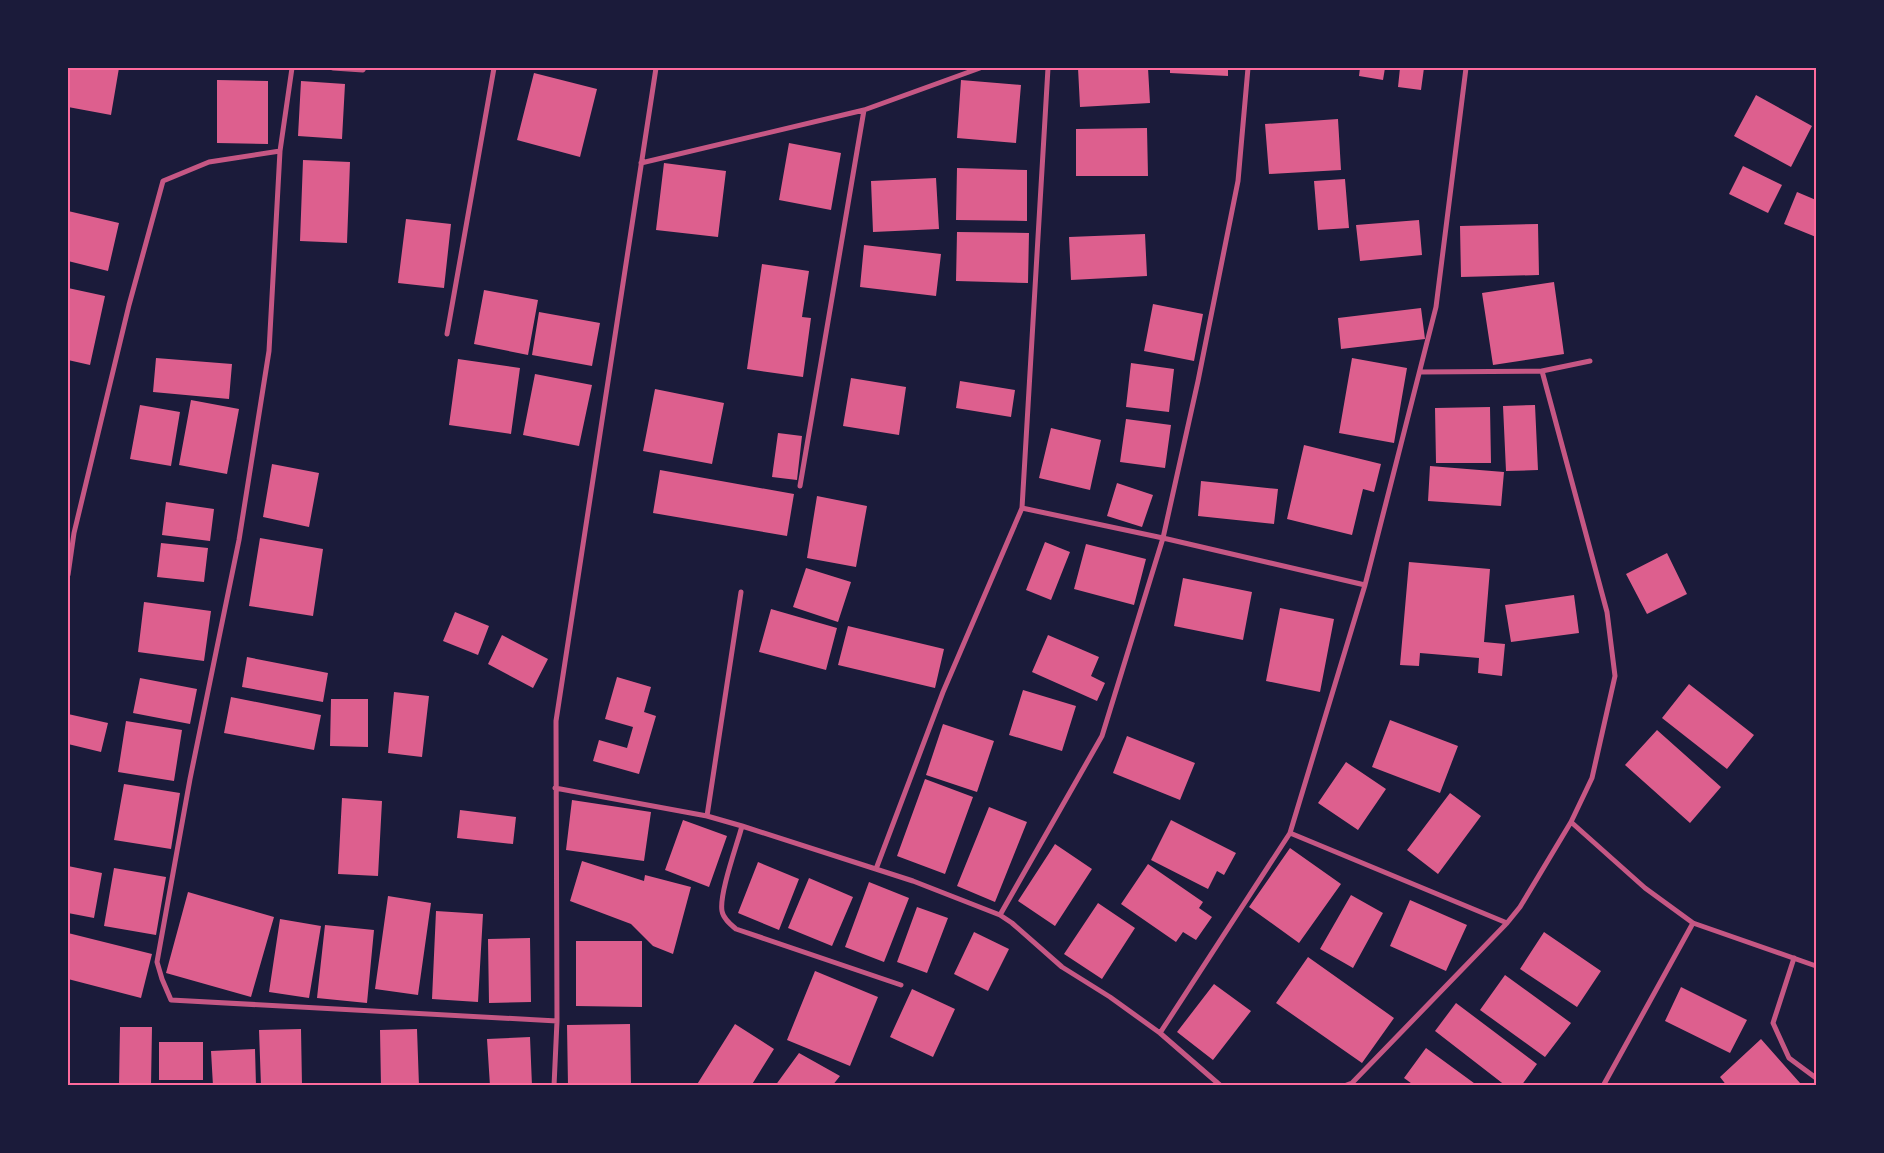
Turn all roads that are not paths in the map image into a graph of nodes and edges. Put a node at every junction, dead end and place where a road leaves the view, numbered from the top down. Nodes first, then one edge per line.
1 (292, 68) edge
2 (333, 68) edge
3 (364, 68) edge
4 (494, 68) edge
5 (656, 68) edge
6 (980, 68) edge
7 (1048, 68) edge
8 (1248, 68) edge
9 (1466, 68) edge
10 (864, 110) junction
11 (280, 150) junction
12 (641, 163) junction
13 (447, 334) dead end
14 (1590, 362) dead end
15 (1542, 371) junction
16 (1420, 372) junction
17 (800, 486) dead end
18 (1022, 508) junction
19 (68, 532) edge
20 (74, 533) junction
21 (1163, 538) junction
22 (68, 575) edge
23 (1365, 585) junction
24 (741, 592) dead end
25 (555, 788) junction
26 (707, 816) junction
27 (1571, 822) junction
28 (742, 826) junction
29 (1290, 832) junction
30 (876, 869) junction
31 (1000, 915) junction
32 (1507, 923) junction
33 (1693, 923) junction
34 (1794, 958) junction
35 (1816, 966) edge
36 (901, 985) dead end
37 (556, 1021) junction
38 (1160, 1033) junction
39 (1816, 1078) edge
40 (554, 1086) edge
41 (1221, 1086) edge
42 (1344, 1086) edge
43 (1604, 1086) edge

1 - 11 street
2 - 3 street
4 - 13 street
5 - 12 street
6 - 10 street
7 - 18 street
8 - 21 street
9 - 16 street
10 - 12 street
10 - 17 street
11 - 20 street
11 - 37 street
12 - 25 street
14 - 15 street
15 - 16 street
15 - 27 street
16 - 23 street
18 - 21 street
18 - 30 street
19 - 20 street
20 - 22 street
21 - 23 street
21 - 31 street
23 - 29 street
24 - 26 street
25 - 26 street
25 - 37 street
26 - 28 street
27 - 32 street
27 - 33 street
28 - 30 street
28 - 36 street
29 - 32 street
29 - 38 street
30 - 31 street
31 - 38 street
32 - 42 street
33 - 34 street
33 - 43 street
34 - 35 street
34 - 39 street
37 - 40 street
38 - 41 street

